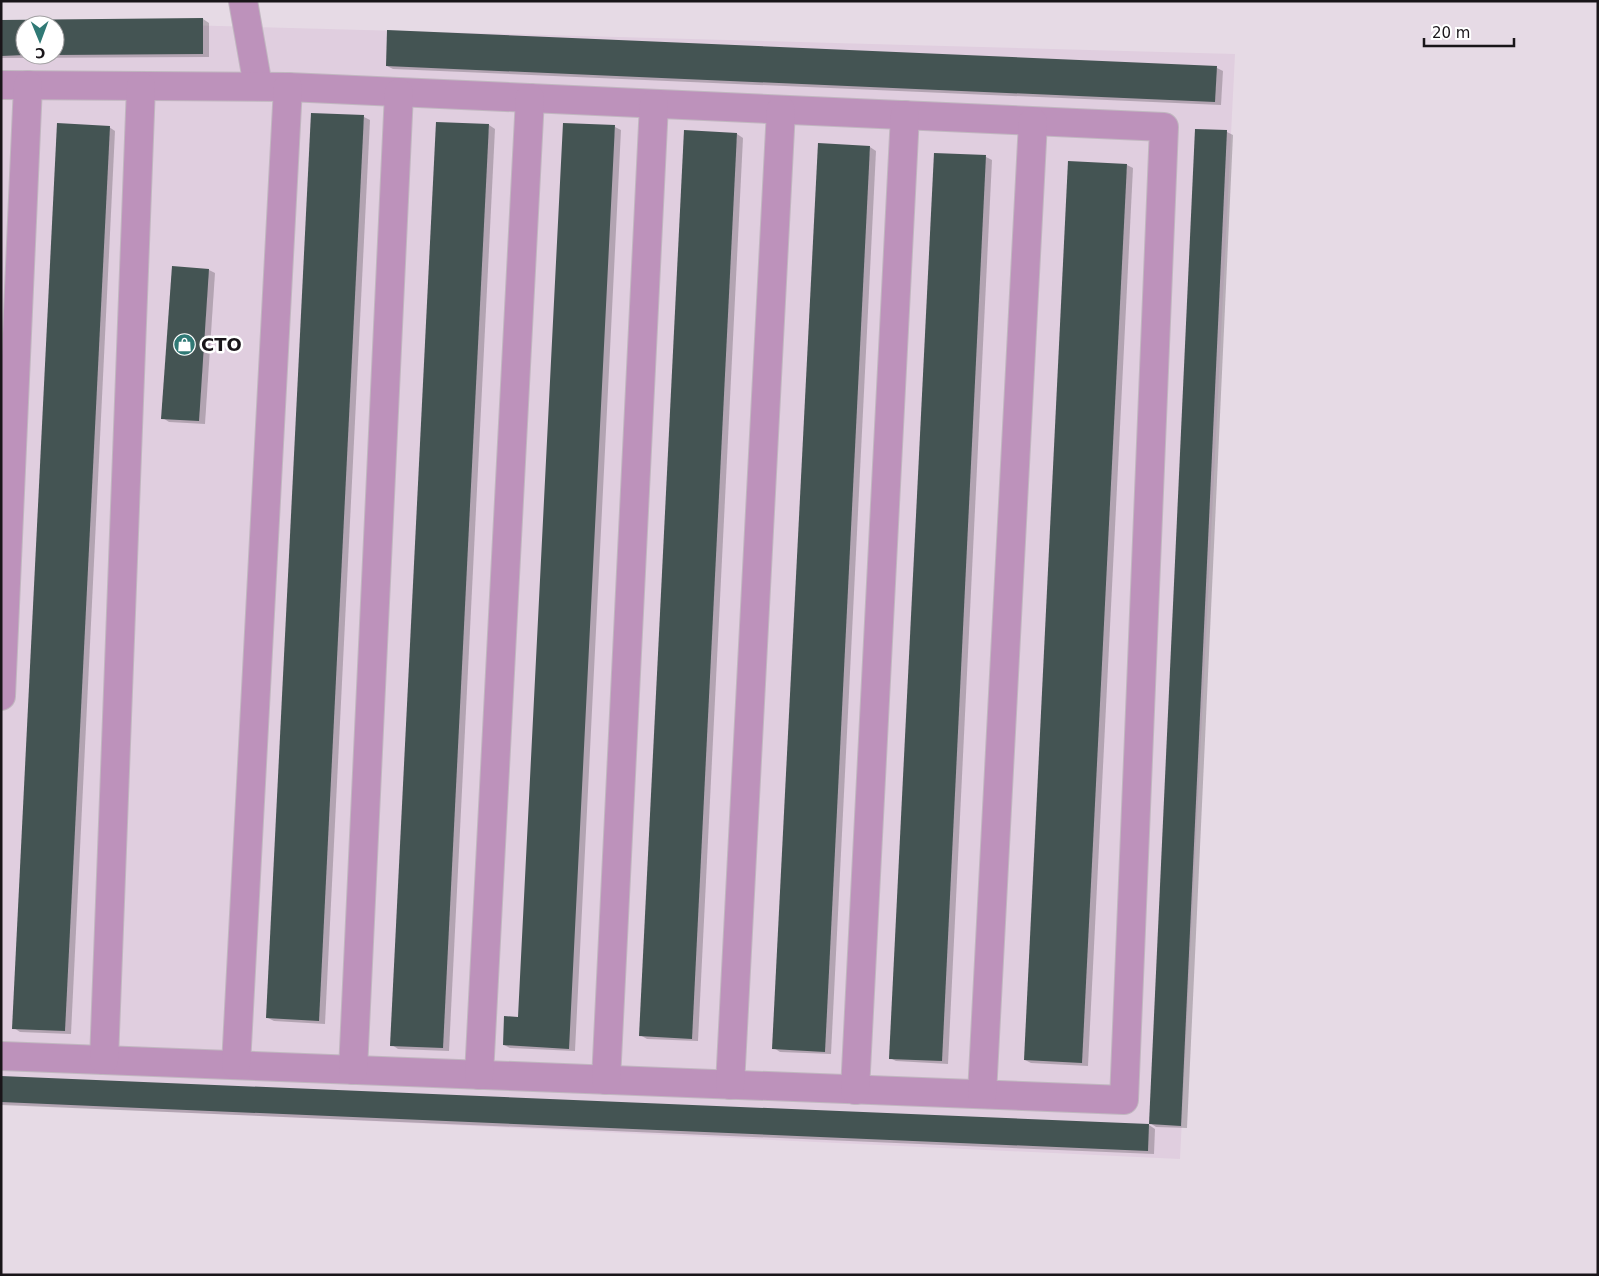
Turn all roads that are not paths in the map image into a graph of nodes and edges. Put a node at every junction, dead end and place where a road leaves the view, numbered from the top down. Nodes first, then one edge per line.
1 (243, 1) edge
2 (14, 85) edge
3 (141, 86) junction
4 (258, 86) junction
5 (288, 87) junction
6 (399, 93) junction
7 (530, 98) junction
8 (654, 104) junction
9 (781, 110) junction
10 (905, 115) junction
11 (1033, 122) junction
12 (1, 696) edge
13 (1, 1056) edge
14 (104, 1060) junction
15 (236, 1066) junction
16 (354, 1070) junction
17 (479, 1075) junction
18 (606, 1080) junction
19 (730, 1085) junction
20 (855, 1090) junction
21 (982, 1094) junction

1 - 4 lane
2 - 3 lane
2 - 12 lane
3 - 4 lane
3 - 14 lane
4 - 5 lane
5 - 6 lane
5 - 15 lane
6 - 7 lane
6 - 16 lane
7 - 8 lane
7 - 17 lane
8 - 9 lane
8 - 18 lane
9 - 10 lane
9 - 19 lane
10 - 11 lane
10 - 20 lane
11 - 21 lane
11 - 21 lane
13 - 14 lane
14 - 15 lane
15 - 16 lane
16 - 17 lane
17 - 18 lane
18 - 19 lane
19 - 20 lane
20 - 21 lane

